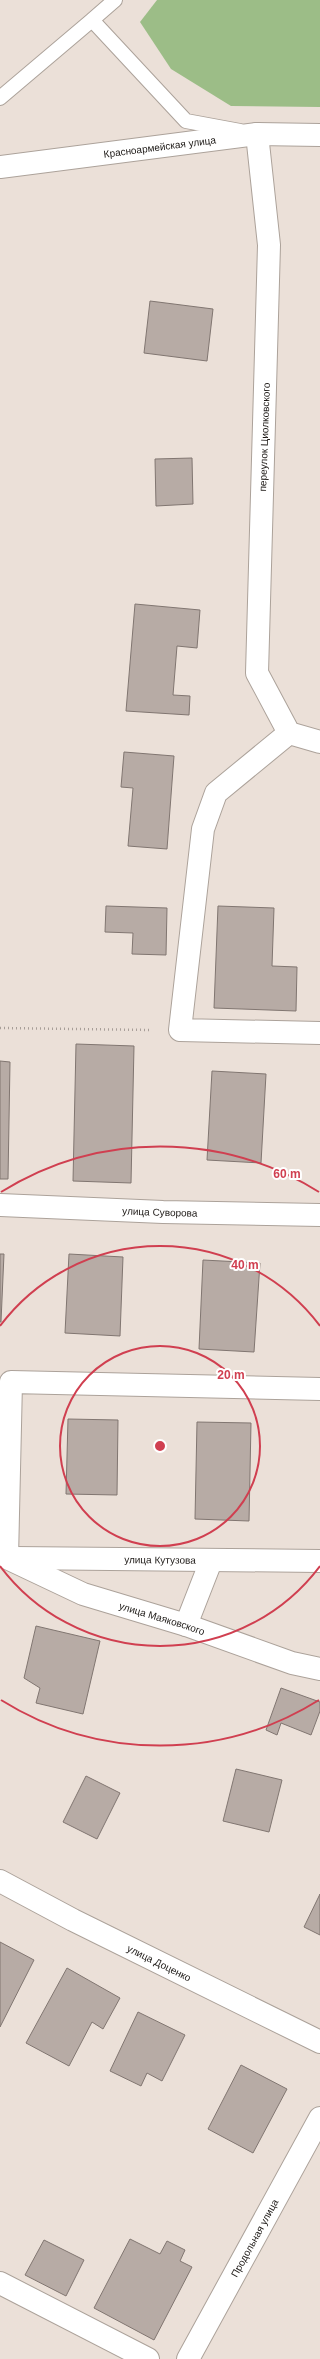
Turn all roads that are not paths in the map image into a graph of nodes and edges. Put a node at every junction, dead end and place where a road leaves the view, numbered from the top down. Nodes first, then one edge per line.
1 (115, 0) edge
2 (92, 20) junction
3 (0, 98) edge
4 (257, 134) junction
5 (320, 135) edge
6 (0, 167) edge
7 (289, 733) junction
8 (320, 742) edge
9 (320, 1033) edge
10 (0, 1205) edge
11 (320, 1215) edge
12 (320, 1389) edge
13 (4, 1557) edge
14 (211, 1561) junction
15 (320, 1561) edge
16 (186, 1625) junction
17 (320, 1670) edge
18 (0, 1881) edge
19 (320, 2042) edge
20 (320, 2118) edge
21 (0, 2283) edge
22 (148, 2359) edge
23 (188, 2359) edge

1 - 2 lane
2 - 3 lane
2 - 4 lane
4 - 5 street, Красноармейская улица
4 - 6 street, Красноармейская улица
4 - 7 street, переулок Циолковского
7 - 8 street
7 - 9 street
10 - 11 street, улица Суворова
12 - 13 street
13 - 14 street, улица Кутузова
13 - 16 street, улица Маяковского
14 - 15 street, улица Кутузова
14 - 16 street
16 - 17 street, улица Маяковского
18 - 19 street, улица Доценко
20 - 23 street, Продольная улица
21 - 22 street

